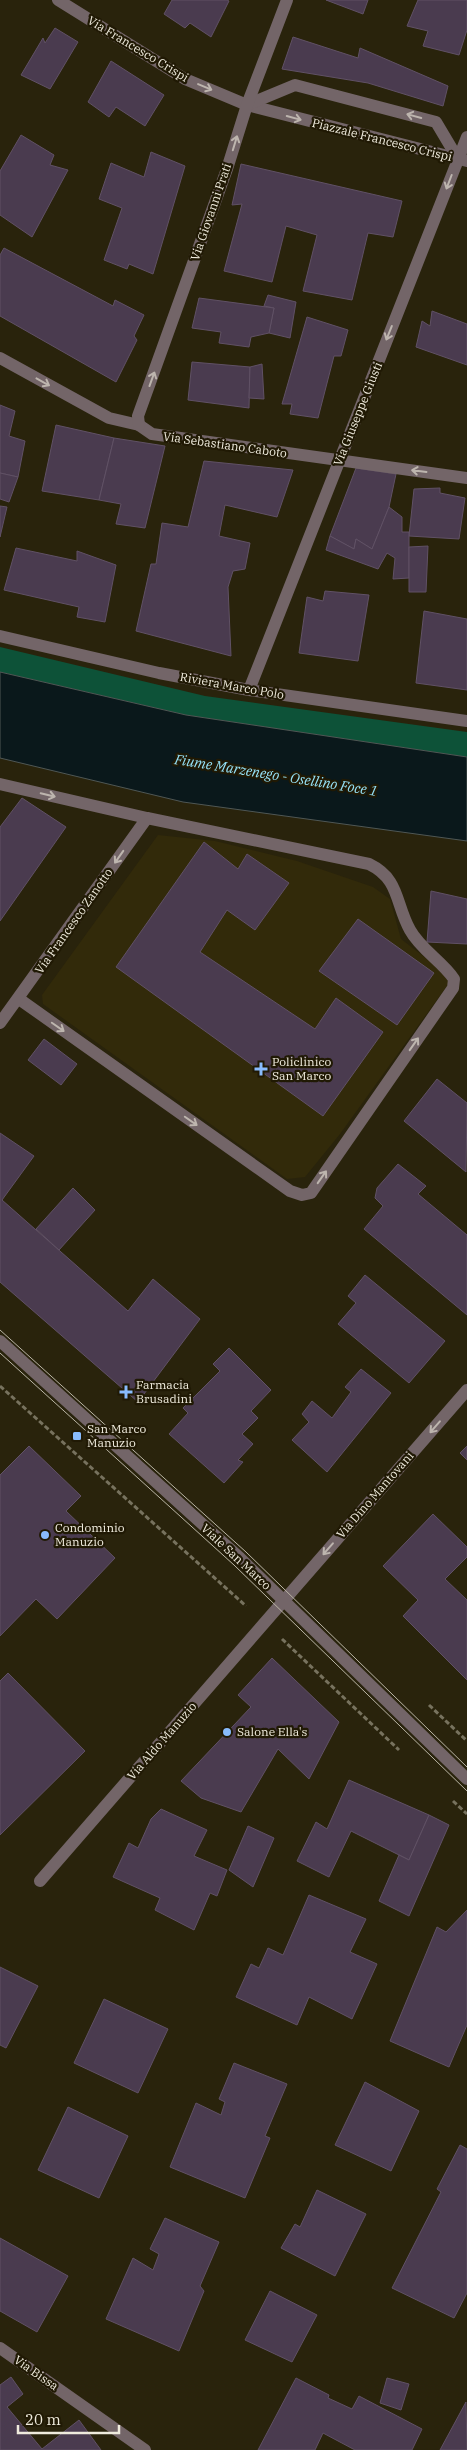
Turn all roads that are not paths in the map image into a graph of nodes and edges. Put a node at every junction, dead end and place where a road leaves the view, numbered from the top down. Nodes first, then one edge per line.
1 (58, 0) edge
2 (287, 0) edge
3 (247, 105) junction
4 (467, 137) edge
5 (463, 160) edge
6 (0, 358) edge
7 (139, 425) junction
8 (339, 461) junction
9 (467, 478) edge
10 (0, 636) edge
11 (249, 690) junction
12 (467, 721) edge
13 (0, 784) edge
14 (147, 818) junction
15 (19, 998) junction
16 (0, 1023) edge
17 (0, 1341) edge
18 (467, 1390) edge
19 (283, 1600) junction
20 (467, 1779) edge
21 (40, 1881) dead end
22 (0, 2348) edge
23 (145, 2450) edge

1 -> 3 street, Via Francesco Crispi
2 - 3 street, Via Giovanni Prati
3 -> 5 street, Piazzale Francesco Crispi
5 -> 3 street, Piazzale Francesco Crispi
7 -> 3 street, Via Giovanni Prati
4 - 5 street, Via Giuseppe Giusti
5 -> 8 street, Via Giuseppe Giusti
6 -> 7 street, Via Sebastiano Caboto
7 - 8 street, Via Sebastiano Caboto
9 -> 8 street, Via Sebastiano Caboto
8 - 11 street, Via Giuseppe Giusti
10 - 11 street, Riviera Marco Polo
11 - 12 street, Riviera Marco Polo
13 -> 14 street
14 -> 15 street, Via Francesco Zanotto
15 -> 14 street
15 - 16 street, Via Francesco Zanotto
17 - 19 street, Viale San Marco
18 -> 19 street, Via Dino Mantovani
19 - 20 street, Viale San Marco
19 - 21 street, Via Aldo Manuzio
22 - 23 street, Via Bissa

